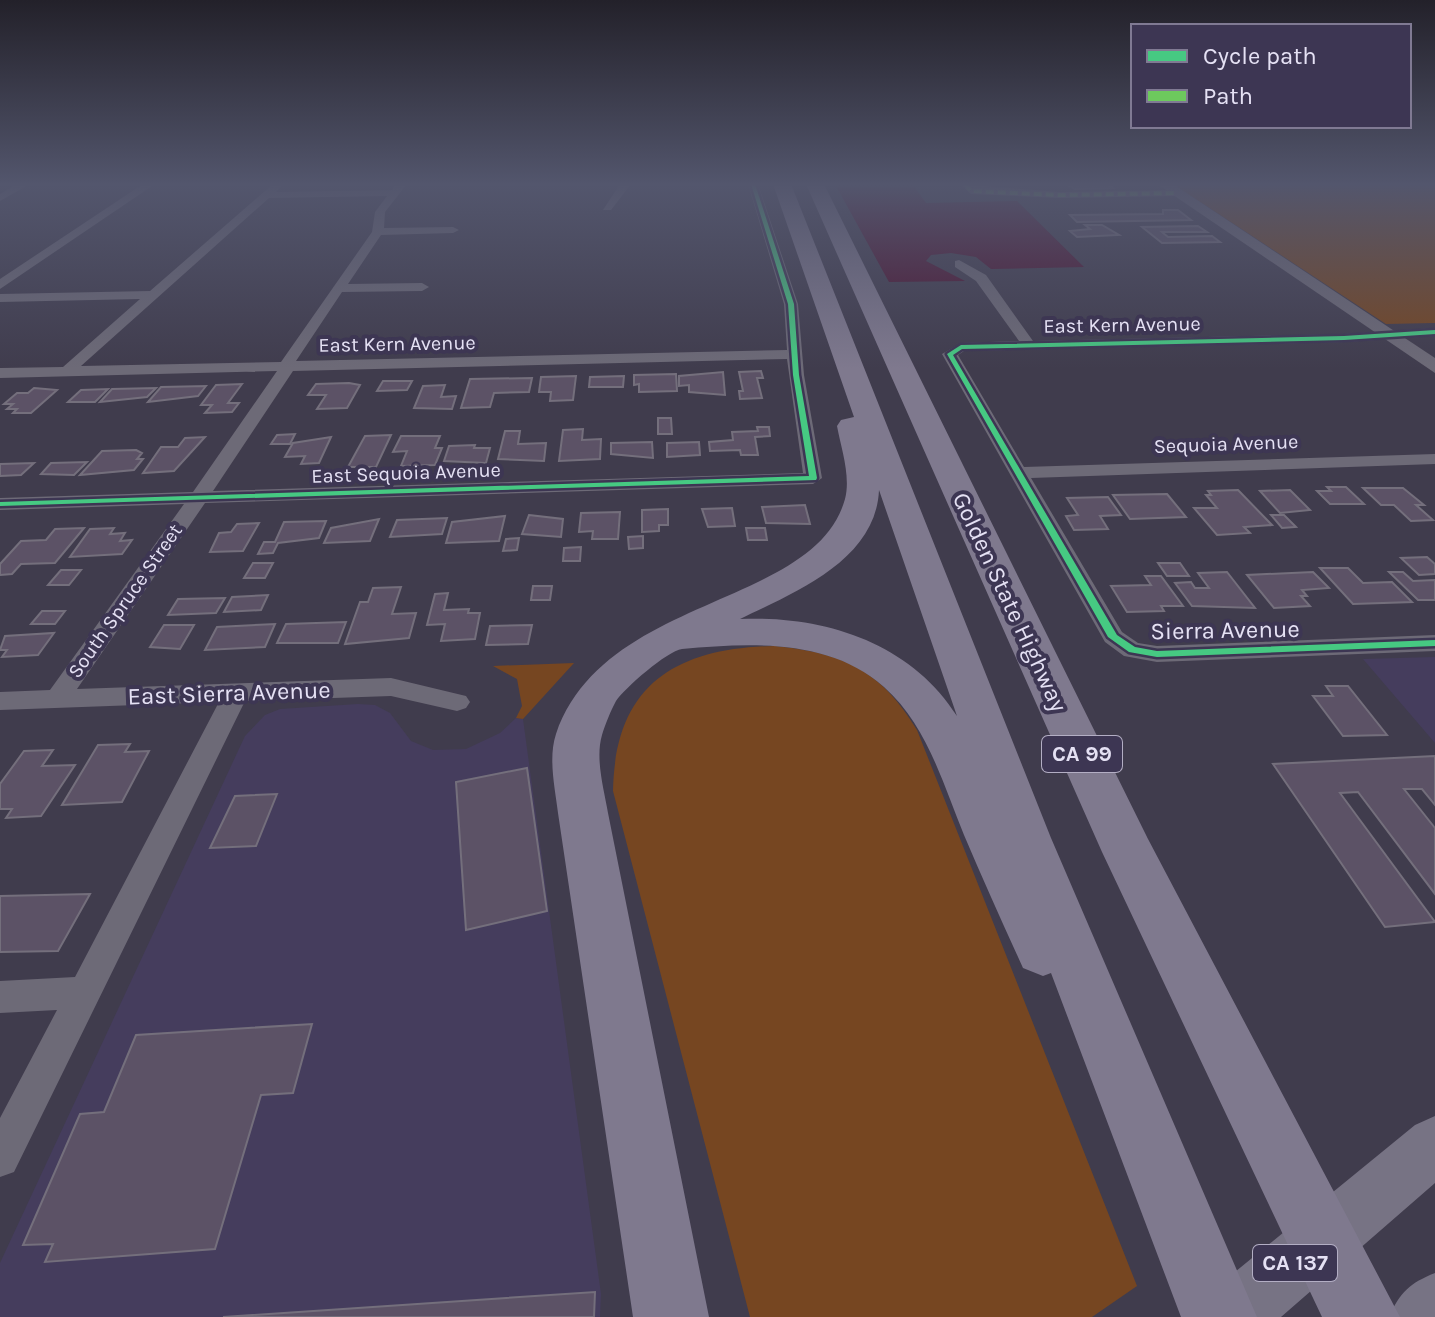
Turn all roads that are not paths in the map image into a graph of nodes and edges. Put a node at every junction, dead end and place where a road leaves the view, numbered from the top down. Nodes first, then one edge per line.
1 (59, 245) edge
2 (209, 245) edge
3 (368, 245) edge
4 (772, 245) edge
5 (805, 245) edge
6 (844, 245) edge
7 (1253, 245) edge
8 (959, 264) dead end
9 (0, 285) edge
10 (422, 287) dead end
11 (338, 288) junction
12 (152, 295) junction
13 (0, 298) edge
14 (1435, 332) edge
15 (1386, 335) junction
16 (1029, 345) junction
17 (795, 354) junction
18 (285, 366) junction
19 (1435, 367) edge
20 (67, 371) junction
21 (0, 373) edge
22 (853, 374) junction
23 (1435, 459) edge
24 (1019, 473) junction
25 (197, 498) junction
26 (0, 504) edge
27 (665, 643) junction
28 (1435, 643) edge
29 (237, 692) junction
30 (57, 699) junction
31 (0, 701) edge
32 (457, 702) dead end
33 (83, 992) junction
34 (0, 997) edge
35 (1435, 1145) edge
36 (0, 1158) edge
37 (1435, 1305) edge
38 (1221, 1313) edge
39 (671, 1317) edge
40 (1362, 1317) edge
41 (1422, 1317) edge

1 - 9 street
2 - 12 street
3 - 11 street, South Spruce Street
4 - 17 street
5 - 22 highway
6 - 40 highway, Golden State Highway / CA 99
7 - 15 main road
8 - 16 street
10 - 11 street
11 - 18 street, South Spruce Street
12 - 13 street
12 - 20 street
14 - 15 street, East Kern Avenue
15 - 16 street, East Kern Avenue
15 - 19 main road
16 - 24 street, East Kern Avenue
17 - 18 street, East Kern Avenue
17 - 25 street, East Sequoia Avenue
18 - 20 street, East Kern Avenue
18 - 25 street, South Spruce Street
20 - 21 street, East Kern Avenue
22 - 27 highway
22 - 38 highway
23 - 24 street, Sequoia Avenue
24 - 28 street, Sierra Avenue
25 - 26 street, East Sequoia Avenue
25 - 30 street, South Spruce Street
27 - 38 highway
27 - 39 highway
29 - 30 street, East Sierra Avenue
29 - 32 street, East Sierra Avenue
29 - 33 street
30 - 31 street, East Sierra Avenue
33 - 34 street
33 - 36 street
35 - 38 main road, CA 137
37 - 41 main road

